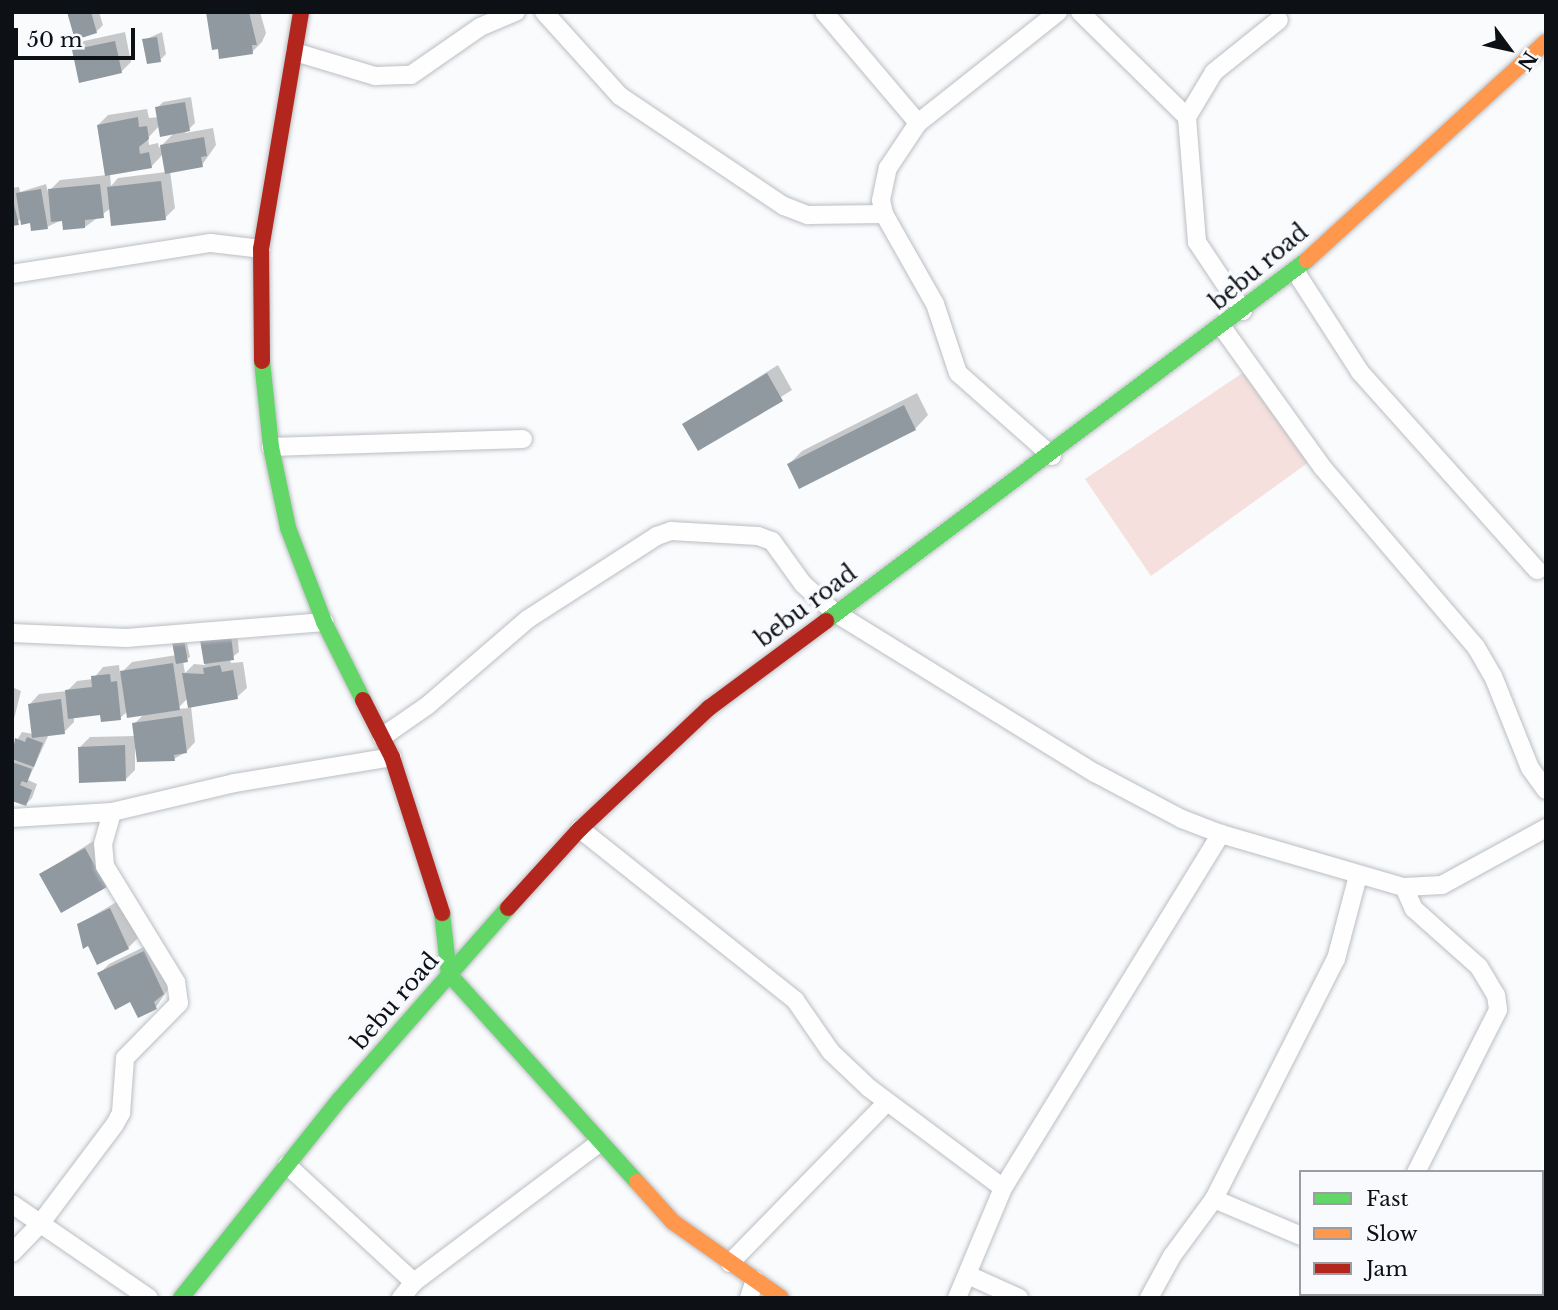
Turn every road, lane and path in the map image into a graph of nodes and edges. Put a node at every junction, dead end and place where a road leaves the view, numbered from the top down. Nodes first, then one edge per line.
1 (301, 12) edge
2 (516, 12) edge
3 (544, 12) edge
4 (824, 12) edge
5 (1058, 12) edge
6 (1080, 12) edge
7 (1279, 20) dead end
8 (1546, 43) edge
9 (295, 52) junction
10 (1187, 117) junction
11 (918, 122) junction
12 (884, 214) junction
13 (261, 249) junction
14 (1295, 271) junction
15 (12, 274) edge
16 (1243, 311) junction
17 (1222, 327) junction
18 (523, 439) dead end
19 (271, 447) junction
20 (1052, 456) junction
21 (1537, 570) dead end
22 (834, 612) junction
23 (324, 622) junction
24 (12, 633) edge
25 (382, 737) junction
26 (392, 757) junction
27 (1546, 790) edge
28 (112, 812) junction
29 (12, 818) edge
30 (1546, 828) edge
31 (580, 829) junction
32 (1221, 834) junction
33 (1359, 876) junction
34 (1404, 887) junction
35 (449, 974) junction
36 (887, 1102) junction
37 (599, 1143) junction
38 (286, 1165) junction
39 (1417, 1170) edge
40 (1003, 1188) junction
41 (1214, 1199) junction
42 (12, 1204) edge
43 (40, 1224) junction
44 (1299, 1235) edge
45 (12, 1252) edge
46 (730, 1264) junction
47 (968, 1275) junction
48 (414, 1282) junction
49 (752, 1289) edge
50 (149, 1298) edge
51 (181, 1298) edge
52 (401, 1298) edge
53 (781, 1298) edge
54 (957, 1298) edge
55 (1019, 1298) edge
56 (1149, 1298) edge

1 - 9 street
2 - 9 street
3 - 12 street
4 - 11 street
5 - 11 street
6 - 10 street
7 - 10 street
8 - 14 street, bebu road
9 - 13 street
10 - 16 street
11 - 12 street
12 - 20 street
13 - 15 street
13 - 19 street
14 - 16 street, bebu road
14 - 21 street
16 - 17 street, bebu road
17 - 20 street, bebu road
17 - 27 street
18 - 19 street
19 - 23 street
20 - 22 street, bebu road
22 - 25 street
22 - 31 street, bebu road
22 - 32 street
23 - 24 street
23 - 25 street
25 - 26 street
26 - 28 street
26 - 35 street
28 - 29 street
28 - 43 street
30 - 34 street
31 - 35 street, bebu road
31 - 36 street
32 - 33 street
32 - 40 street
33 - 34 street
33 - 41 street
34 - 39 street
35 - 37 street
35 - 38 street, bebu road
36 - 40 street
36 - 46 street
37 - 46 street
37 - 48 street
38 - 48 street
38 - 51 street, bebu road
40 - 47 street
41 - 44 street
41 - 56 street
42 - 43 street
43 - 45 street
43 - 50 street
46 - 49 street
47 - 54 street
47 - 55 street
48 - 52 street
49 - 53 street

